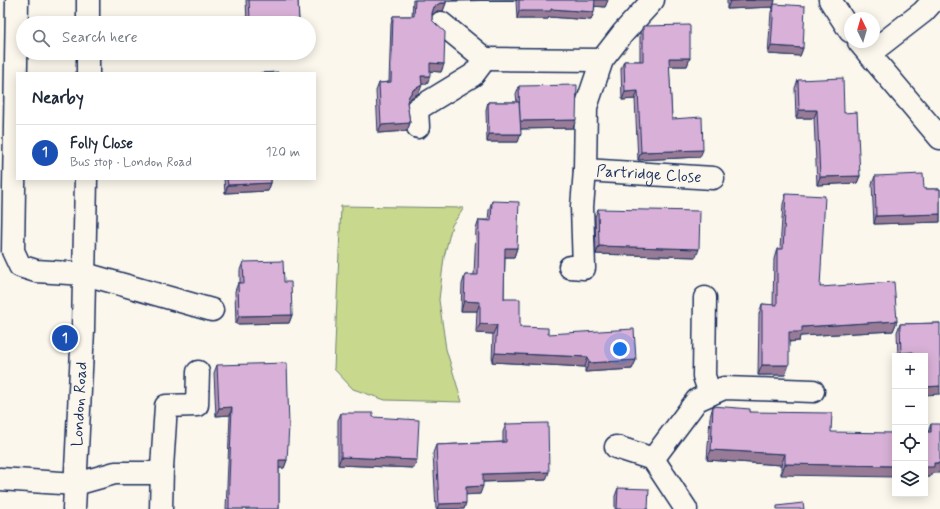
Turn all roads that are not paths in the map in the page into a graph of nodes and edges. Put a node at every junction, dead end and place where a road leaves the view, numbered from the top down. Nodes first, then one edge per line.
1 (17, 0) edge
2 (88, 0) edge
3 (653, 0) edge
4 (830, 0) edge
5 (934, 0) edge
6 (17, 16) edge
7 (88, 16) edge
8 (844, 22) edge
9 (440, 23) dead end
10 (880, 38) edge
11 (864, 48) edge
12 (485, 59) junction
13 (16, 60) edge
14 (88, 60) edge
15 (602, 60) junction
16 (16, 72) edge
17 (88, 72) edge
18 (16, 84) edge
19 (418, 127) dead end
20 (940, 138) edge
21 (585, 170) junction
22 (713, 178) dead end
23 (86, 180) edge
24 (570, 267) dead end
25 (85, 274) junction
26 (705, 298) dead end
27 (212, 310) dead end
28 (198, 372) dead end
29 (813, 392) dead end
30 (710, 394) junction
31 (616, 447) dead end
32 (653, 459) junction
33 (162, 468) junction
34 (0, 479) edge
35 (76, 484) junction
36 (74, 509) edge
37 (161, 509) edge
38 (686, 509) edge

1 - 6 street
2 - 7 street
3 - 15 street, Partridge Close
4 - 8 street
5 - 10 street
9 - 12 street
11 - 20 street
12 - 15 street
12 - 19 street
13 - 16 street
14 - 17 street
15 - 21 street, Partridge Close
18 - 25 street
21 - 22 street, Partridge Close
21 - 24 street, Partridge Close
23 - 25 street, London Road
25 - 27 street
25 - 35 street, London Road
26 - 30 street
28 - 33 street
29 - 30 street
30 - 32 street
31 - 32 street
32 - 38 street
33 - 35 street
33 - 37 street
34 - 35 street
35 - 36 street, London Road

